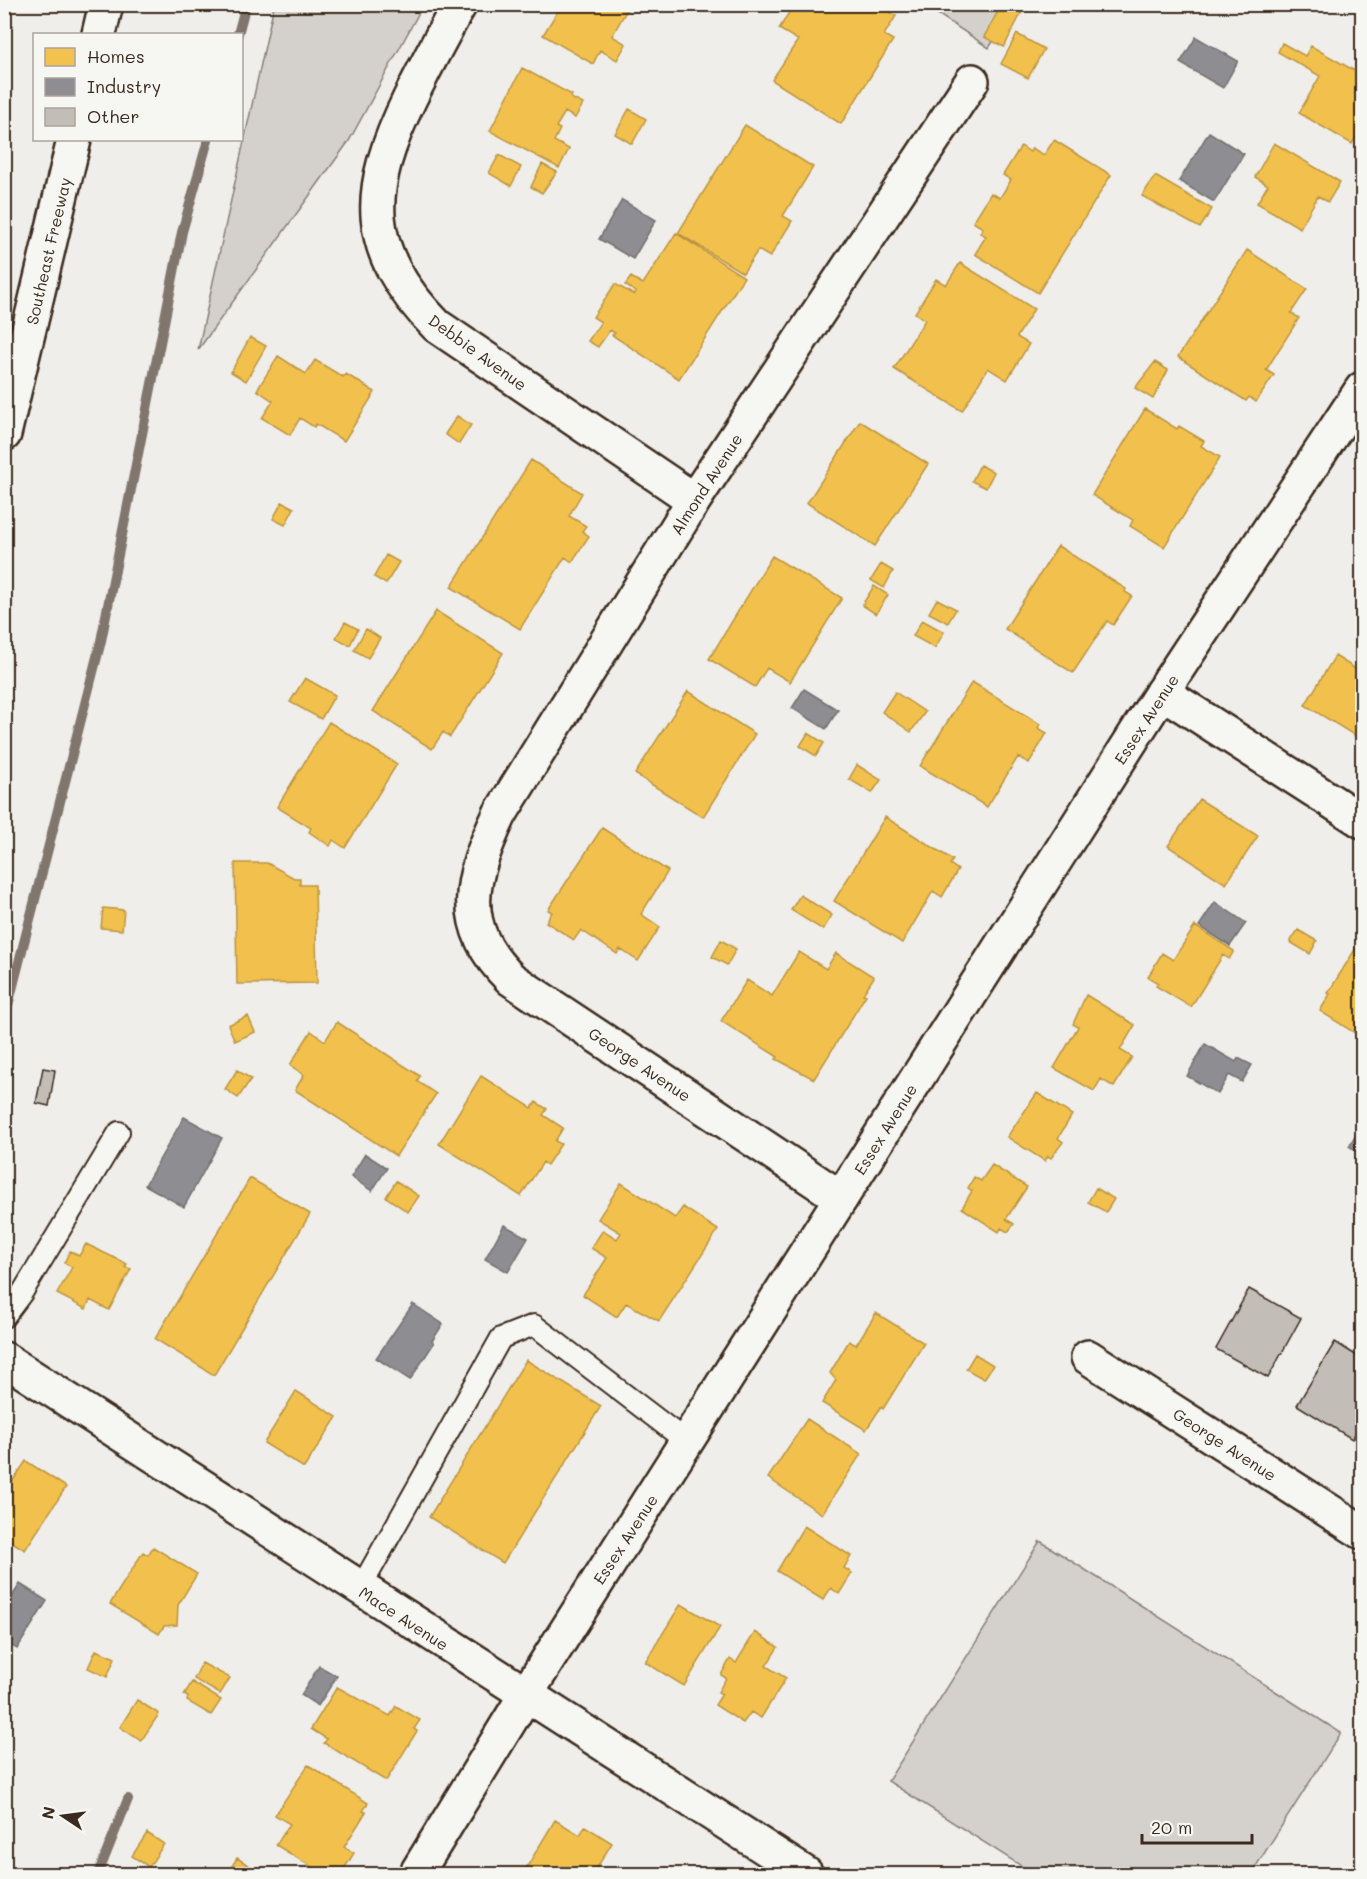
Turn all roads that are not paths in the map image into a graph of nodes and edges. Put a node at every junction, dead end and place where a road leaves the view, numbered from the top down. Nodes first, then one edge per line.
1 (106, 4) edge
2 (460, 4) edge
3 (99, 33) edge
4 (972, 81) dead end
5 (74, 141) edge
6 (1362, 389) edge
7 (4, 434) edge
8 (694, 500) junction
9 (1162, 692) junction
10 (1362, 821) edge
11 (472, 904) joint
12 (118, 1132) dead end
13 (841, 1198) junction
14 (4, 1317) edge
15 (1088, 1357) dead end
16 (4, 1359) edge
17 (687, 1442) junction
18 (1362, 1532) edge
19 (360, 1589) junction
20 (525, 1696) junction
21 (416, 1875) edge
22 (806, 1875) edge

1 - 3 main road
2 - 8 main road, Debbie Avenue
4 - 8 main road, Almond Avenue
5 - 7 main road, Southeast Freeway
6 - 9 main road, Essex Avenue
8 - 11 main road, Almond Avenue
9 - 10 main road
9 - 13 main road, Essex Avenue
11 - 13 main road, George Avenue
12 - 14 lane
13 - 17 main road, Essex Avenue
15 - 18 main road, George Avenue
16 - 19 main road, Mace Avenue
17 - 19 lane
17 - 20 main road, Essex Avenue
19 - 20 main road, Mace Avenue
20 - 21 main road, Essex Avenue
20 - 22 main road, Mace Avenue

